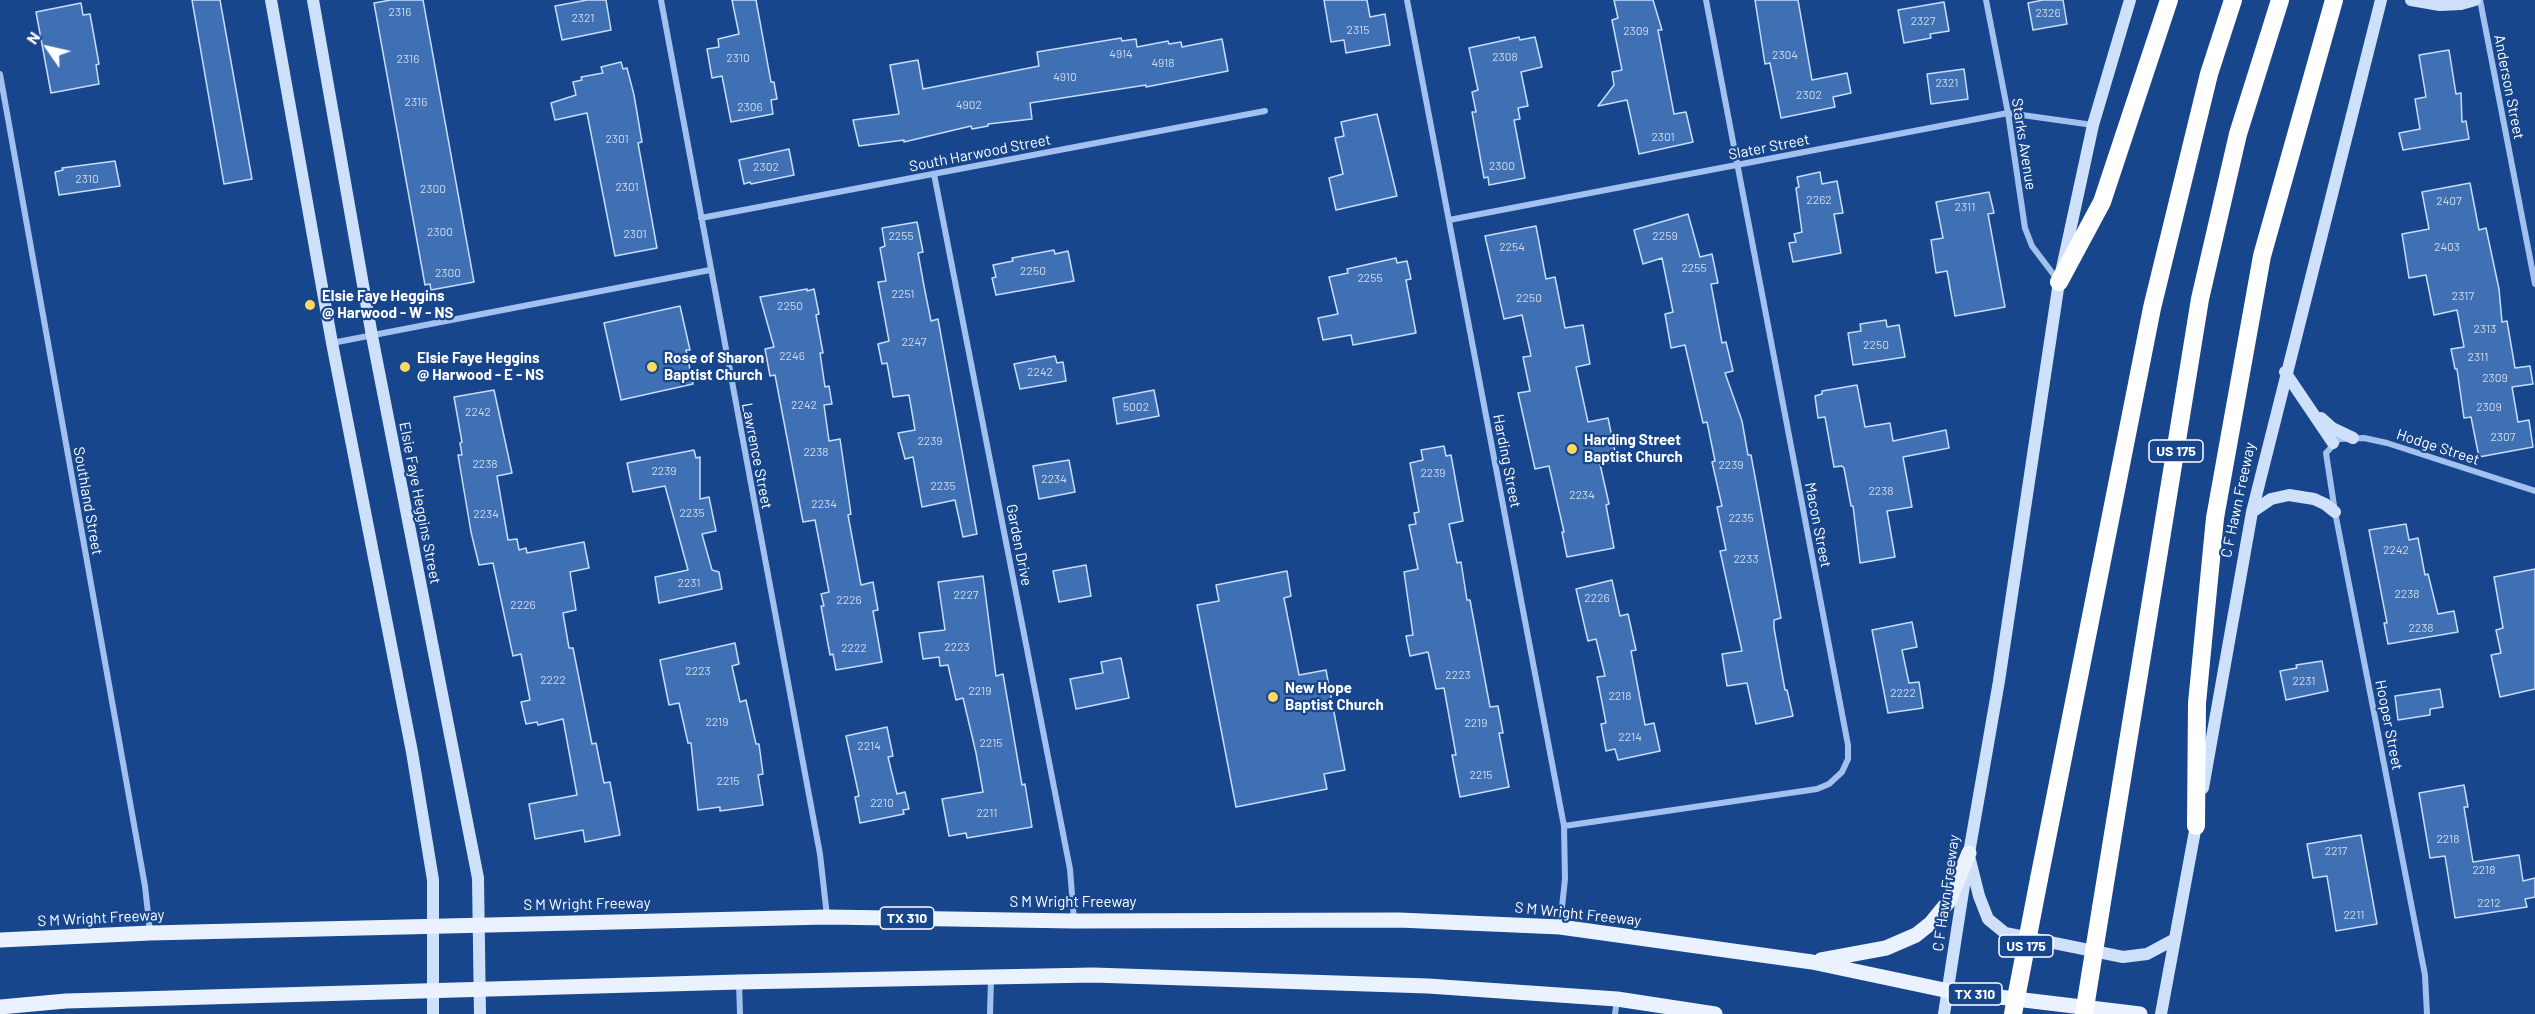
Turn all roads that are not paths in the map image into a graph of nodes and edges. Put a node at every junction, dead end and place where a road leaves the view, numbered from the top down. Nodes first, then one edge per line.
1 (270, 0) edge
2 (313, 0) edge
3 (661, 0) edge
4 (1407, 0) edge
5 (1706, 0) edge
6 (1986, 0) edge
7 (2130, 0) edge
8 (2169, 0) edge
9 (2233, 0) edge
10 (2280, 0) edge
11 (2334, 0) edge
12 (2381, 0) edge
13 (2411, 0) edge
14 (2477, 0) edge
15 (0, 74) edge
16 (1265, 111) dead end
17 (2008, 112) junction
18 (2093, 125) junction
19 (1738, 166) junction
20 (934, 174) junction
21 (700, 218) junction
22 (1449, 220) junction
23 (710, 270) junction
24 (2059, 282) junction
25 (2535, 284) edge
26 (372, 336) junction
27 (332, 343) junction
28 (2285, 372) junction
29 (2312, 412) junction
30 (2353, 438) junction
31 (2333, 443) junction
32 (2535, 491) edge
33 (2252, 512) junction
34 (2335, 512) junction
35 (1564, 826) junction
36 (2196, 826) junction
37 (1969, 853) junction
38 (827, 916) junction
39 (1074, 921) junction
40 (478, 924) junction
41 (432, 925) junction
42 (1560, 927) junction
43 (150, 933) junction
44 (2175, 939) junction
45 (0, 940) edge
46 (1812, 962) junction
47 (991, 978) junction
48 (739, 982) junction
49 (479, 990) junction
50 (433, 991) junction
51 (1949, 991) junction
52 (1616, 1006) edge
53 (0, 1007) edge
54 (434, 1014) edge
55 (480, 1014) edge
56 (740, 1014) edge
57 (990, 1014) edge
58 (1715, 1014) edge
59 (1944, 1014) edge
60 (2013, 1014) edge
61 (2084, 1014) edge
62 (2140, 1014) edge
63 (2161, 1014) edge
64 (2427, 1014) edge

1 - 27 main road
2 - 26 main road, Elsie Faye Heggins Street
3 - 21 street, Lawrence Street
4 - 22 street, Harding Street
5 - 19 street, Macon Street
6 - 17 street, Starks Avenue
7 - 18 main road, C F Hawn Freeway
8 - 24 highway
9 - 60 highway, US 175, bridge
10 - 61 highway, US 175, bridge
11 - 36 highway
12 - 28 main road, C F Hawn Freeway
13 - 14 main road
14 - 25 street, Anderson Street
15 - 43 street, Southland Street
16 - 20 street, South Harwood Street
17 - 18 street, Slater Street
17 - 19 street, Slater Street
17 - 24 street, Starks Avenue
18 - 24 main road, C F Hawn Freeway
19 - 22 street, Slater Street
19 - 35 street, Macon Street
20 - 21 street, South Harwood Street
20 - 39 street, Garden Drive
21 - 23 street, Lawrence Street
22 - 35 street, Harding Street
23 - 26 street
23 - 38 street, Lawrence Street
24 - 37 main road, C F Hawn Freeway
26 - 27 street
26 - 40 main road, Elsie Faye Heggins Street
27 - 41 main road
28 - 29 main road
28 - 33 main road, C F Hawn Freeway
29 - 30 main road
29 - 31 main road
30 - 31 street, Hodge Street
30 - 32 street, Hodge Street
31 - 34 street, Hooper Street
33 - 34 main road
33 - 36 main road, C F Hawn Freeway
34 - 64 street, Hooper Street
35 - 42 street, Harding Street
36 - 44 main road, C F Hawn Freeway
37 - 44 main road
37 - 46 main road
37 - 51 main road, C F Hawn Freeway
38 - 39 main road, S M Wright Freeway / TX 310
38 - 40 main road, S M Wright Freeway / TX 310
39 - 42 main road, S M Wright Freeway / TX 310
40 - 41 main road, S M Wright Freeway / TX 310
40 - 49 main road, Elsie Faye Heggins Street
41 - 43 main road, S M Wright Freeway / TX 310
41 - 50 main road
42 - 46 main road, S M Wright Freeway / TX 310
43 - 45 main road, S M Wright Freeway / TX 310
44 - 63 main road, C F Hawn Freeway
46 - 51 main road, S M Wright Freeway / TX 310
47 - 48 main road
47 - 52 main road
47 - 57 street
48 - 49 main road
48 - 56 street
49 - 50 main road
49 - 55 main road, Elsie Faye Heggins Street
50 - 53 main road
50 - 54 main road
51 - 59 main road, C F Hawn Freeway
51 - 62 main road, S M Wright Freeway / TX 310
52 - 58 main road

